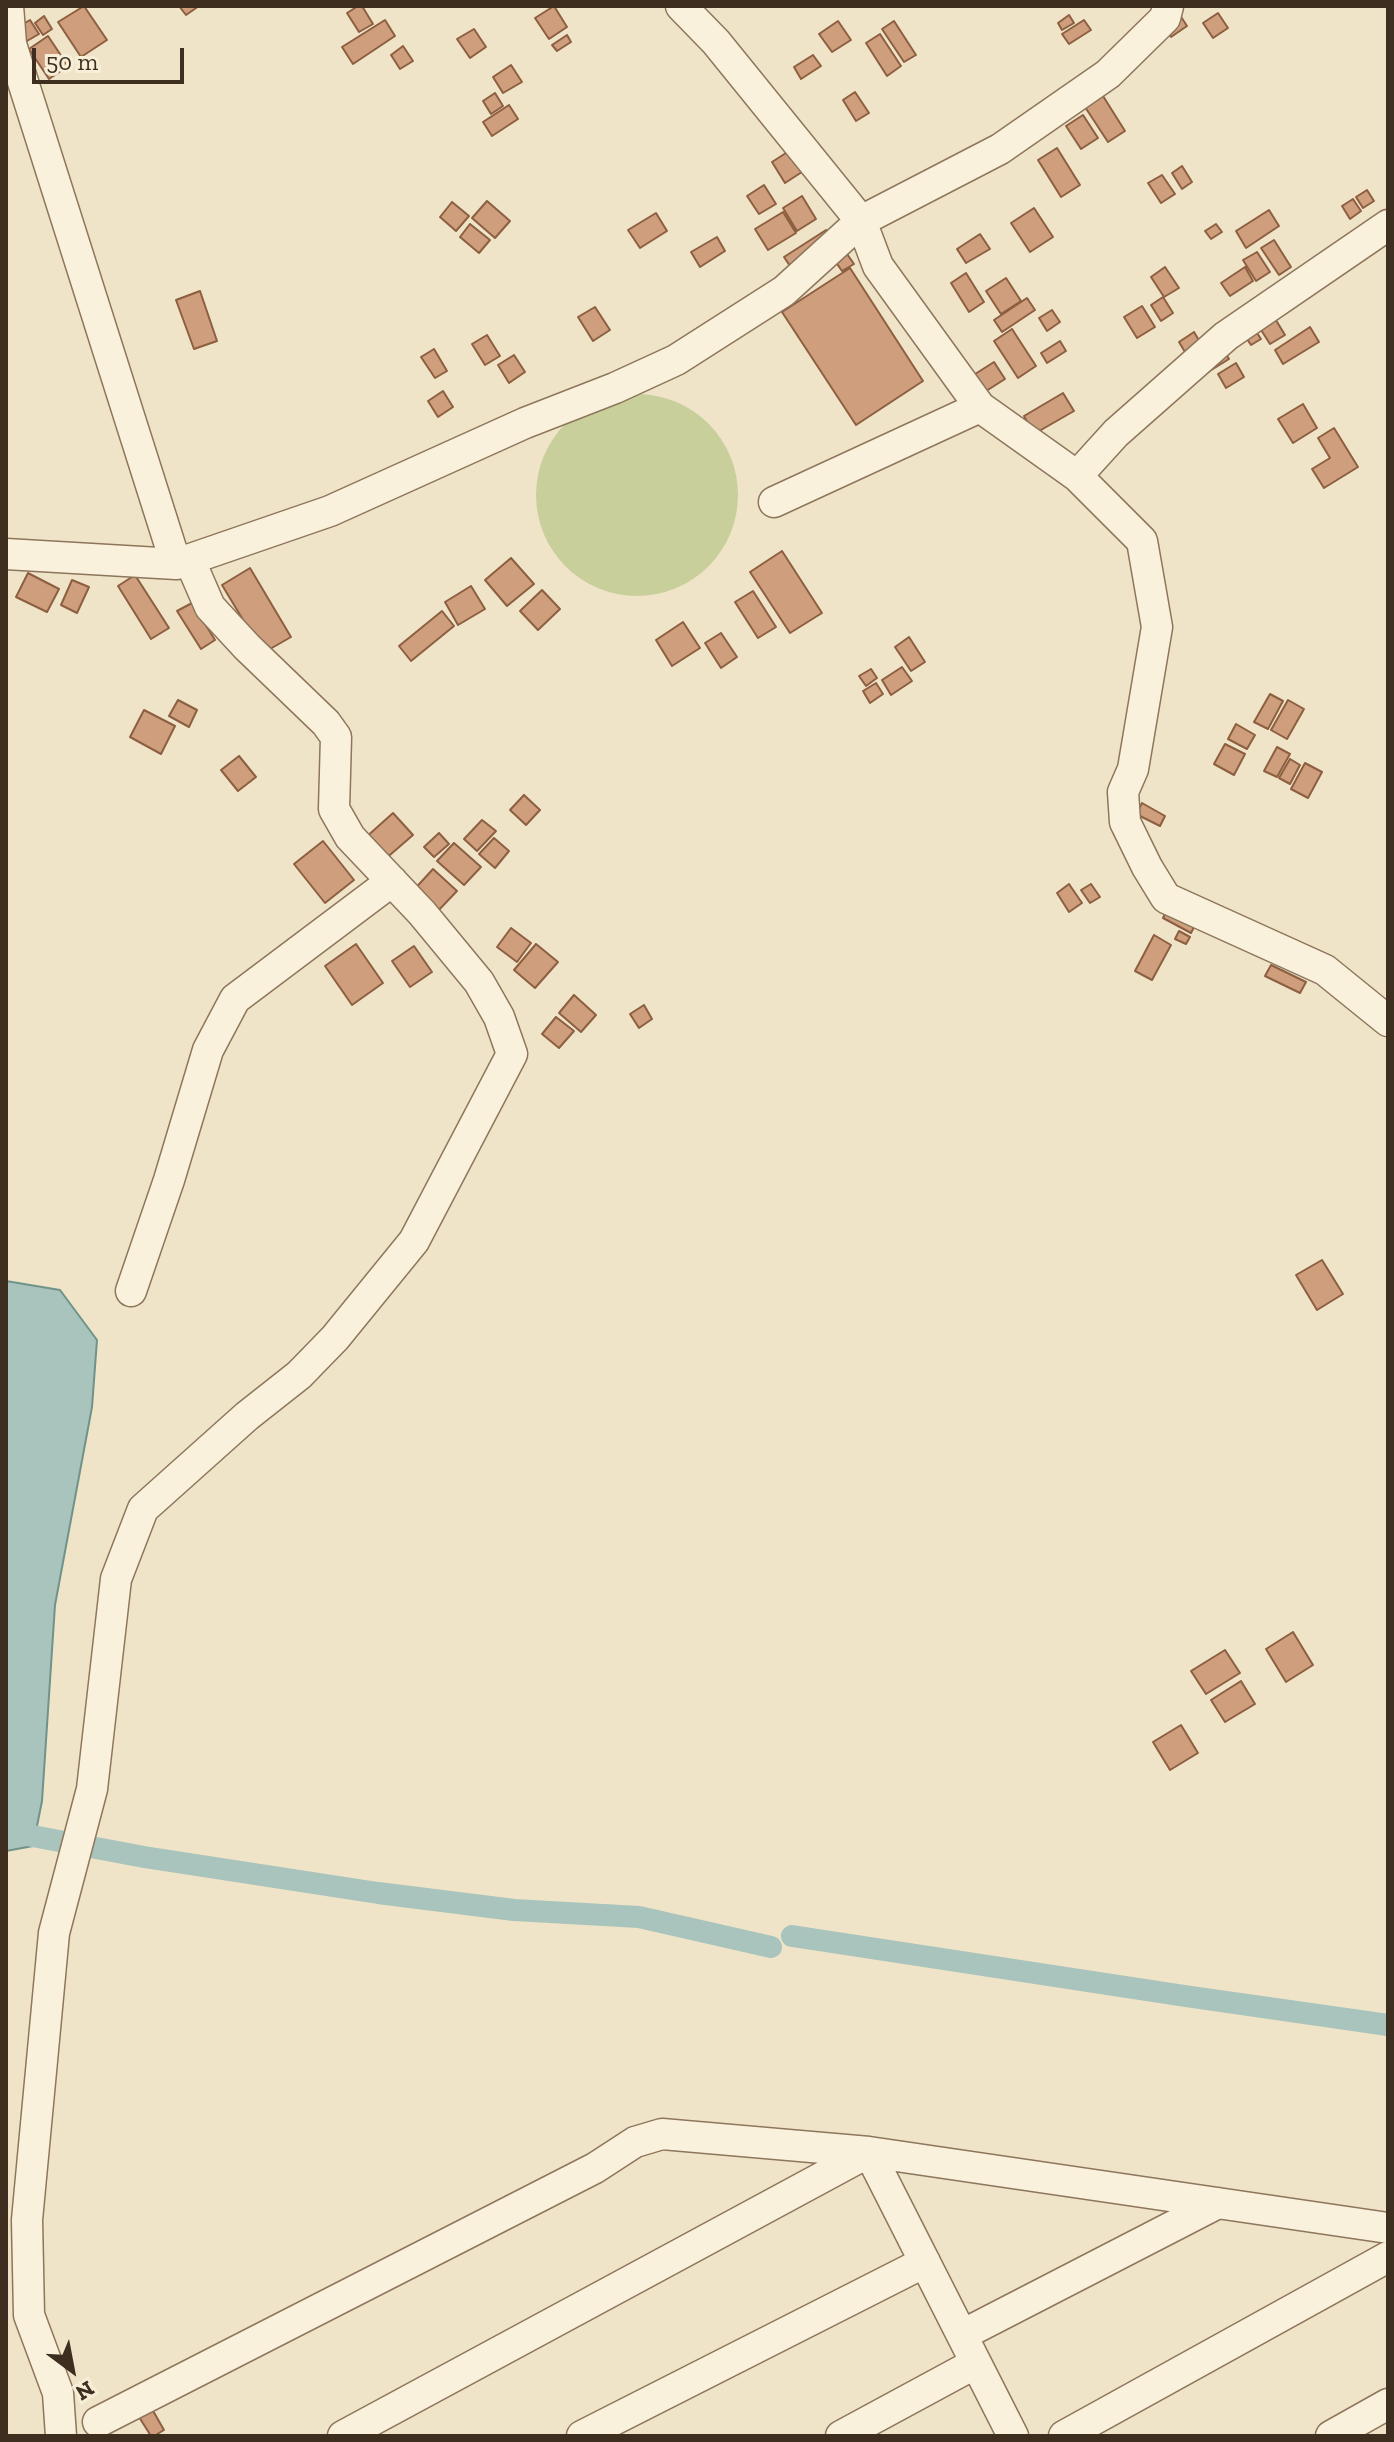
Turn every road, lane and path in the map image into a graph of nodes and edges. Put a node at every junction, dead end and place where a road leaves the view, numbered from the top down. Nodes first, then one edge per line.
1 (8, 6) edge
2 (681, 6) edge
3 (1168, 6) edge
4 (861, 221) junction
5 (1388, 225) edge
6 (980, 407) junction
7 (1077, 476) junction
8 (774, 502) dead end
9 (6, 554) edge
10 (176, 564) junction
11 (392, 881) junction
12 (1388, 1021) edge
13 (131, 1291) dead end
14 (869, 2152) junction
15 (1218, 2203) junction
16 (1388, 2228) edge
17 (1388, 2257) edge
18 (925, 2262) junction
19 (962, 2335) junction
20 (976, 2363) junction
21 (1388, 2404) edge
22 (98, 2422) dead end
23 (61, 2436) edge
24 (343, 2436) edge
25 (582, 2436) edge
26 (841, 2436) edge
27 (1013, 2436) edge
28 (1064, 2436) edge
29 (1331, 2436) edge

1 - 10 street
2 - 4 street
3 - 4 street
4 - 6 street
4 - 10 street
5 - 7 street
6 - 7 street
6 - 8 street
7 - 12 street
9 - 10 street
10 - 11 street
11 - 13 street
11 - 23 street
14 - 15 street
14 - 18 street
14 - 22 street
14 - 24 street
15 - 16 street
15 - 19 street
17 - 28 street
18 - 19 street
18 - 25 street
19 - 20 street
20 - 26 street
20 - 27 street
21 - 29 street

